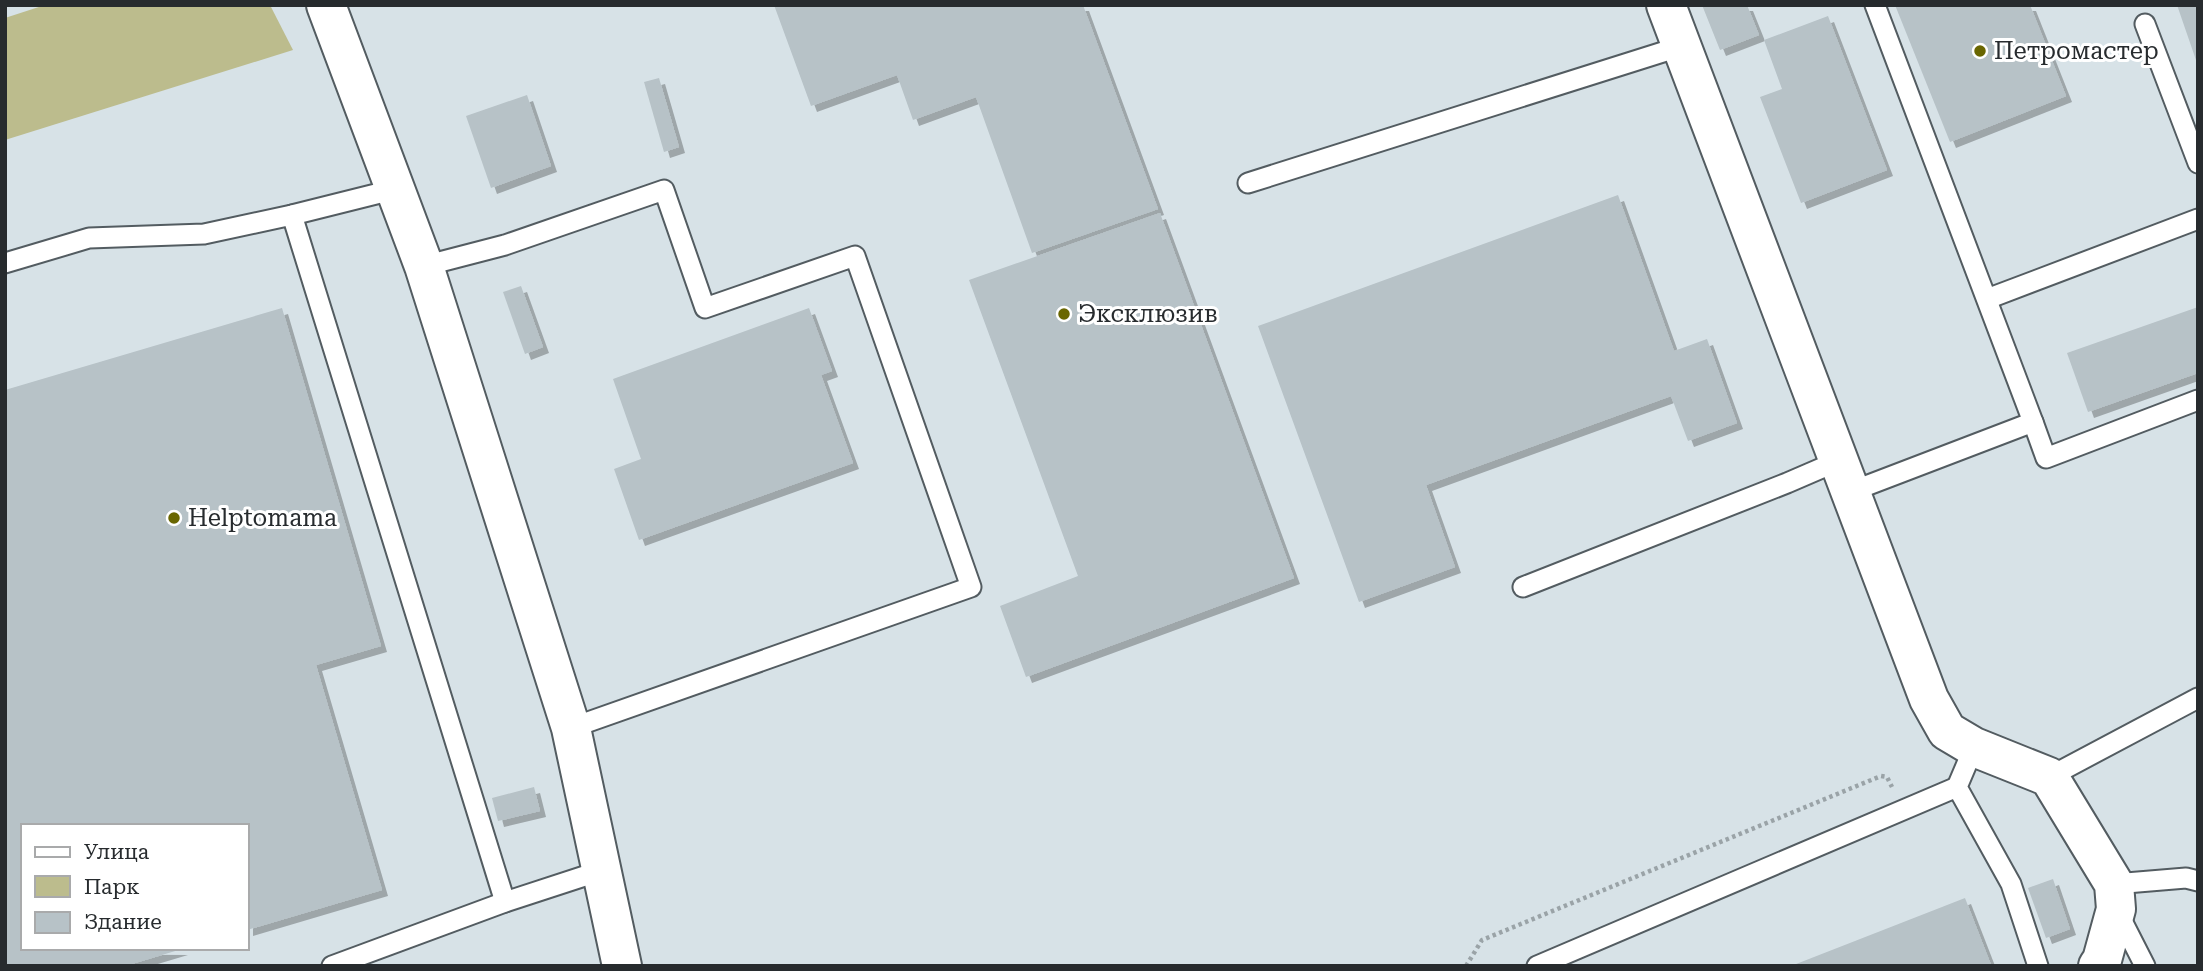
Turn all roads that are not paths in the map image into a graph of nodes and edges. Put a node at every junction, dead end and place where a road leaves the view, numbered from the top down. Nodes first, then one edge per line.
1 (326, 5) edge
2 (1666, 5) edge
3 (1875, 5) edge
4 (2145, 24) dead end
5 (1682, 46) junction
6 (2198, 163) edge
7 (1248, 183) dead end
8 (396, 188) junction
9 (292, 215) junction
10 (2198, 219) edge
11 (5, 263) edge
12 (424, 266) junction
13 (1987, 299) junction
14 (2198, 400) edge
15 (2033, 422) junction
16 (1844, 476) junction
17 (1523, 587) dead end
18 (2198, 698) edge
19 (570, 728) junction
20 (1974, 747) junction
21 (2049, 777) junction
22 (1956, 787) junction
23 (600, 871) junction
24 (2198, 881) edge
25 (2115, 897) junction
26 (505, 902) junction
27 (332, 966) edge
28 (622, 966) edge
29 (1537, 966) edge
30 (2038, 966) edge
31 (2098, 966) edge
32 (2145, 966) edge

1 - 8 street
2 - 5 street
3 - 13 lane
4 - 6 lane
5 - 7 lane
5 - 16 street
8 - 9 lane
8 - 12 street
9 - 11 lane
9 - 26 lane
10 - 13 lane
12 - 19 street
12 - 19 lane
13 - 15 lane
14 - 15 lane
15 - 16 lane
16 - 17 lane
16 - 20 street
18 - 21 lane
19 - 23 street
20 - 21 street
20 - 22 lane
21 - 25 street
22 - 29 lane
22 - 30 lane
23 - 26 lane
23 - 28 street
24 - 25 lane
25 - 31 street
25 - 32 lane
26 - 27 lane

